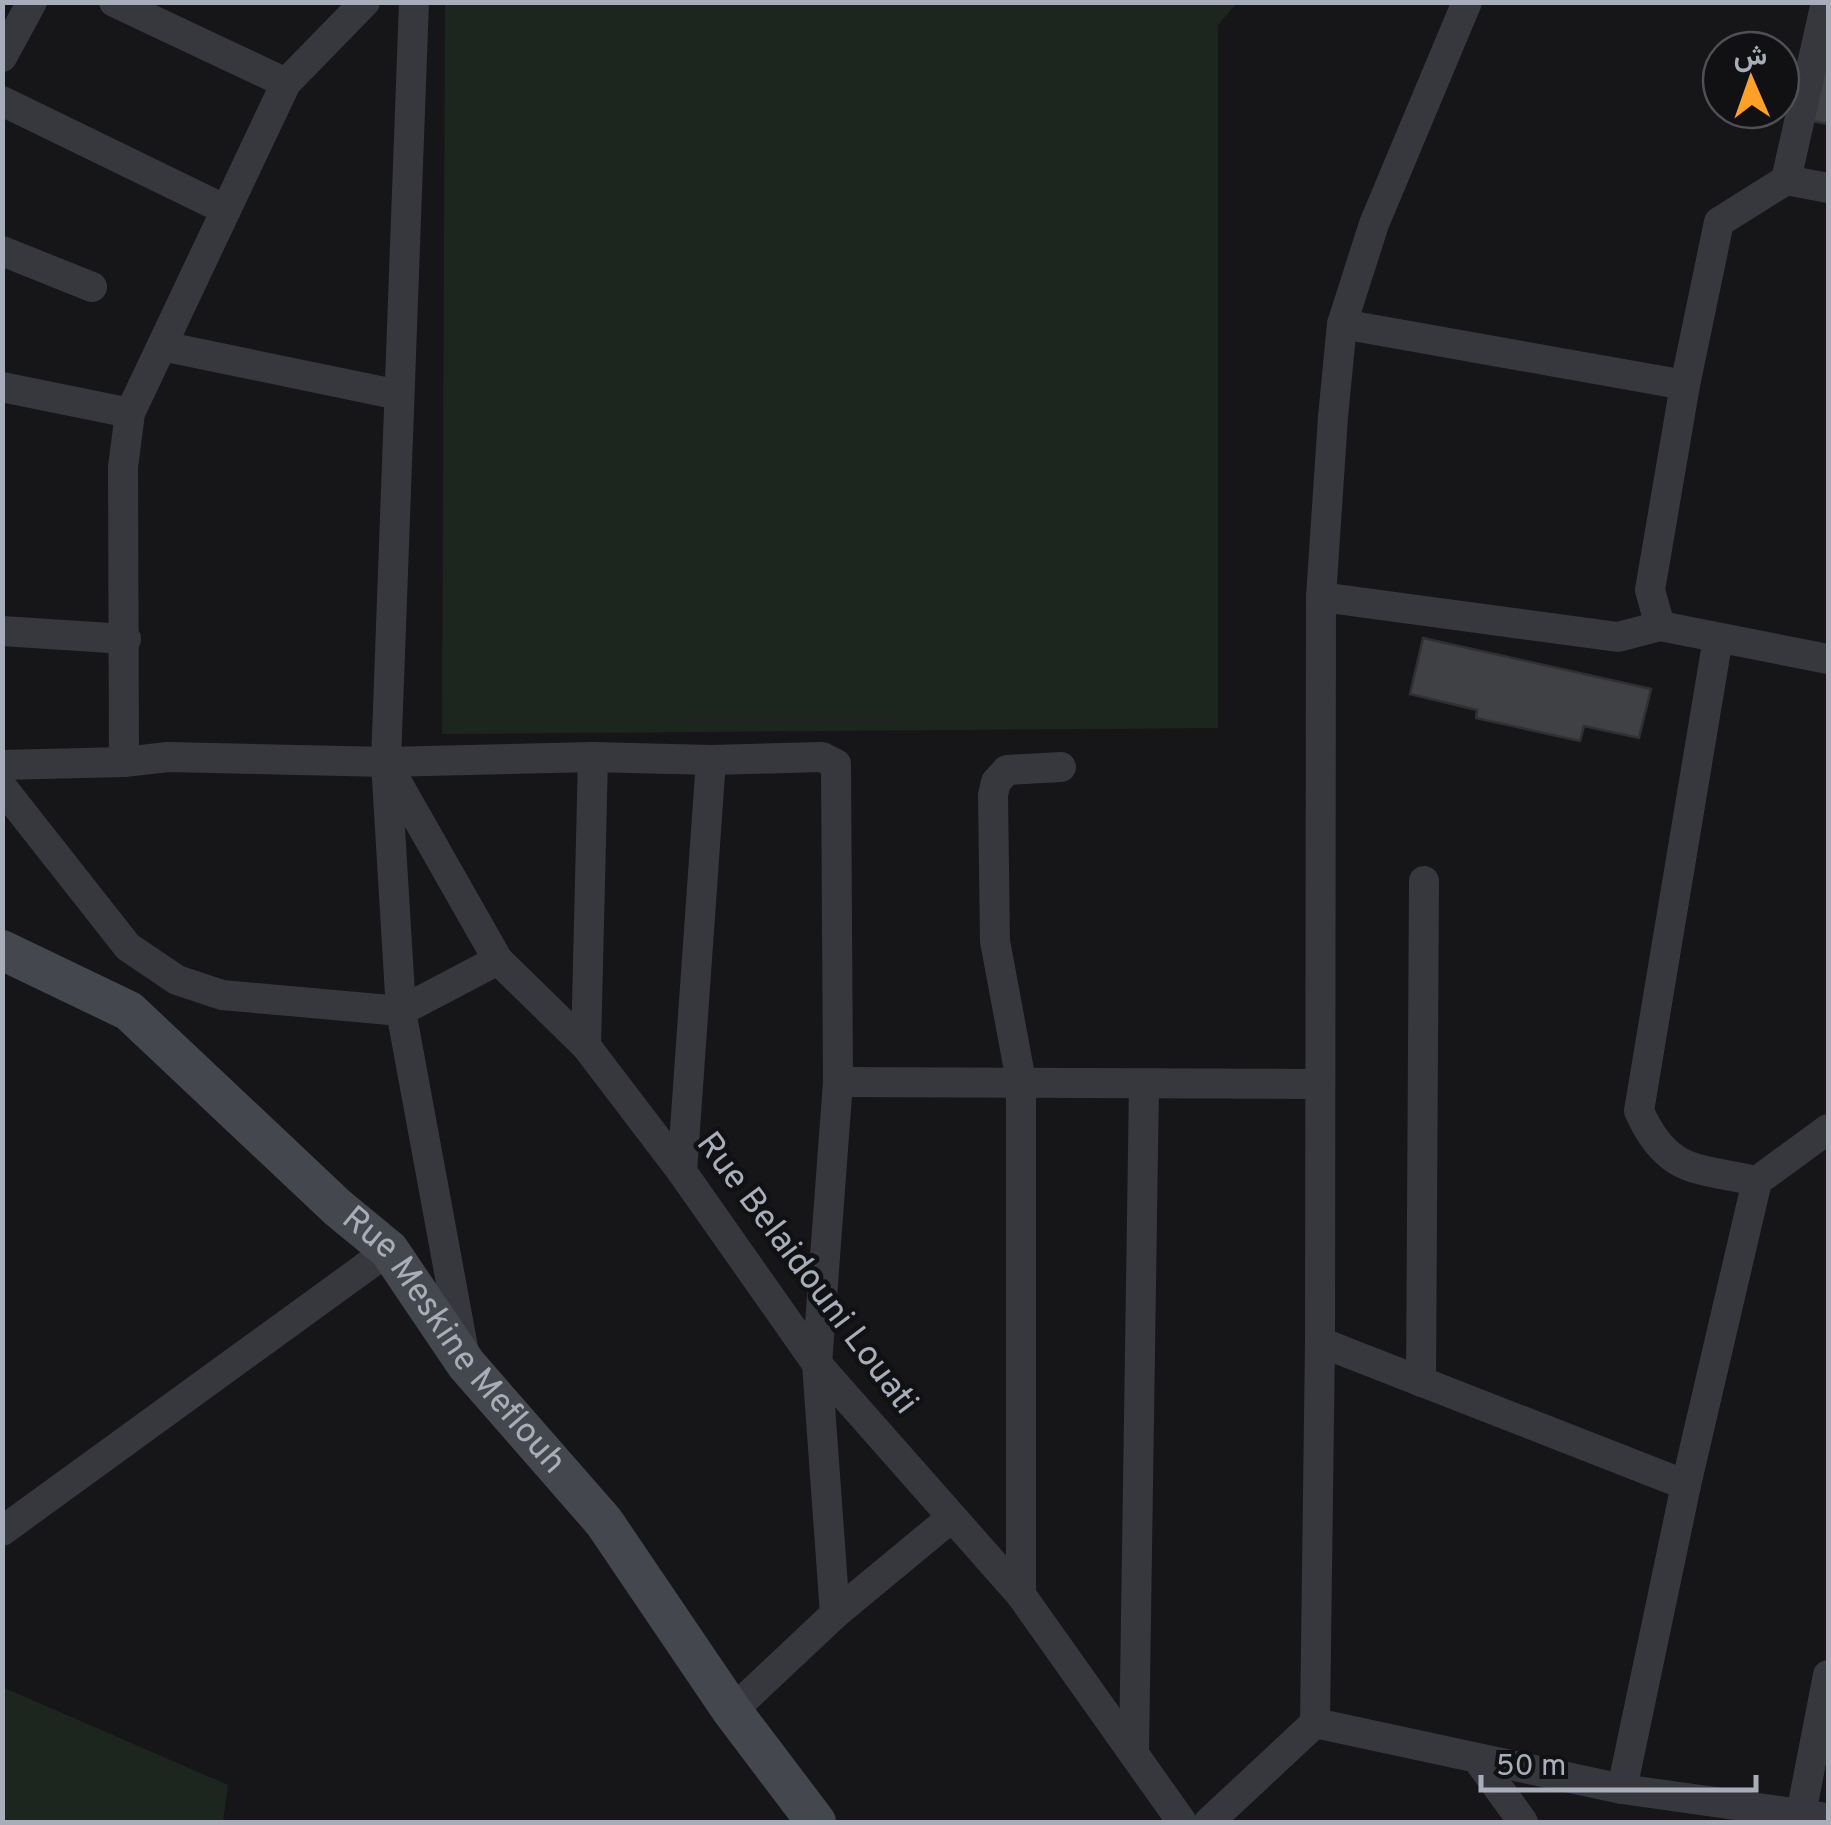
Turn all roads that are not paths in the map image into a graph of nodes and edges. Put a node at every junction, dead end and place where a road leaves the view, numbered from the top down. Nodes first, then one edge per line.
1 (32, 2) edge
2 (114, 2) edge
3 (365, 2) edge
4 (414, 2) edge
5 (1467, 2) edge
6 (1826, 2) edge
7 (2, 57) edge
8 (286, 82) junction
9 (2, 101) edge
10 (1786, 180) junction
11 (1828, 188) edge
12 (226, 210) junction
13 (2, 251) edge
14 (92, 286) dead end
15 (1342, 324) junction
16 (162, 346) junction
17 (1685, 384) junction
18 (2, 387) edge
19 (399, 394) junction
20 (130, 412) junction
21 (1321, 597) junction
22 (1660, 626) junction
23 (2, 631) edge
24 (1718, 638) junction
25 (126, 639) junction
26 (1828, 659) edge
27 (593, 756) junction
28 (711, 760) junction
29 (124, 762) junction
30 (386, 762) junction
31 (2, 765) edge
32 (1060, 766) dead end
33 (2, 788) edge
34 (1424, 881) dead end
35 (2, 950) edge
36 (498, 960) junction
37 (401, 1011) junction
38 (586, 1046) junction
39 (1021, 1081) junction
40 (838, 1082) junction
41 (1144, 1084) junction
42 (1320, 1084) junction
43 (1828, 1129) edge
44 (682, 1172) junction
45 (1758, 1181) junction
46 (389, 1250) junction
47 (1320, 1342) junction
48 (466, 1364) junction
49 (817, 1364) junction
50 (1421, 1382) junction
51 (1686, 1485) junction
52 (951, 1518) junction
53 (2, 1531) edge
54 (1021, 1596) junction
55 (835, 1614) junction
56 (1828, 1675) edge
57 (732, 1712) junction
58 (1315, 1723) junction
59 (1134, 1751) junction
60 (1478, 1760) junction
61 (1622, 1789) junction
62 (1815, 1816) edge
63 (816, 1822) edge
64 (1182, 1822) edge
65 (1209, 1822) edge
66 (1523, 1822) edge

1 - 7 street
2 - 8 street
3 - 8 street
4 - 19 street
5 - 15 street
6 - 10 street
8 - 12 street
9 - 12 street
10 - 11 street
10 - 17 street
12 - 16 street
13 - 14 street
15 - 17 street
15 - 21 street
16 - 19 street
16 - 20 street
17 - 22 street
18 - 20 street
19 - 30 street
20 - 25 street
21 - 22 street
21 - 42 street
22 - 24 street
23 - 25 street
24 - 26 street
24 - 45 street
25 - 29 street
27 - 28 street
27 - 30 street
27 - 38 street
28 - 40 street
28 - 44 street
29 - 30 street
29 - 31 street
30 - 36 street, Rue Belaidouni Louati
30 - 37 street
32 - 39 street
33 - 37 street
34 - 50 street
35 - 46 main road, Rue Meskine Meflouh
36 - 37 street
36 - 38 street, Rue Belaidouni Louati
37 - 48 street
38 - 44 street, Rue Belaidouni Louati
39 - 40 street
39 - 41 street
39 - 54 street
40 - 49 street
41 - 42 street
41 - 59 street
42 - 47 street
43 - 45 street
44 - 49 street, Rue Belaidouni Louati
45 - 51 street
46 - 48 main road, Rue Meskine Meflouh
46 - 53 street
47 - 50 street
47 - 58 street
48 - 57 main road, Rue Meskine Meflouh
49 - 52 street, Rue Belaidouni Louati
49 - 55 street
50 - 51 street
51 - 61 street
52 - 54 street, Rue Belaidouni Louati
52 - 55 street
54 - 59 street, Rue Belaidouni Louati
55 - 57 street
56 - 62 street
57 - 63 main road, Rue Meskine Meflouh
58 - 60 street
58 - 65 street
59 - 64 street, Rue Belaidouni Louati
60 - 61 street
60 - 66 street
61 - 62 street

